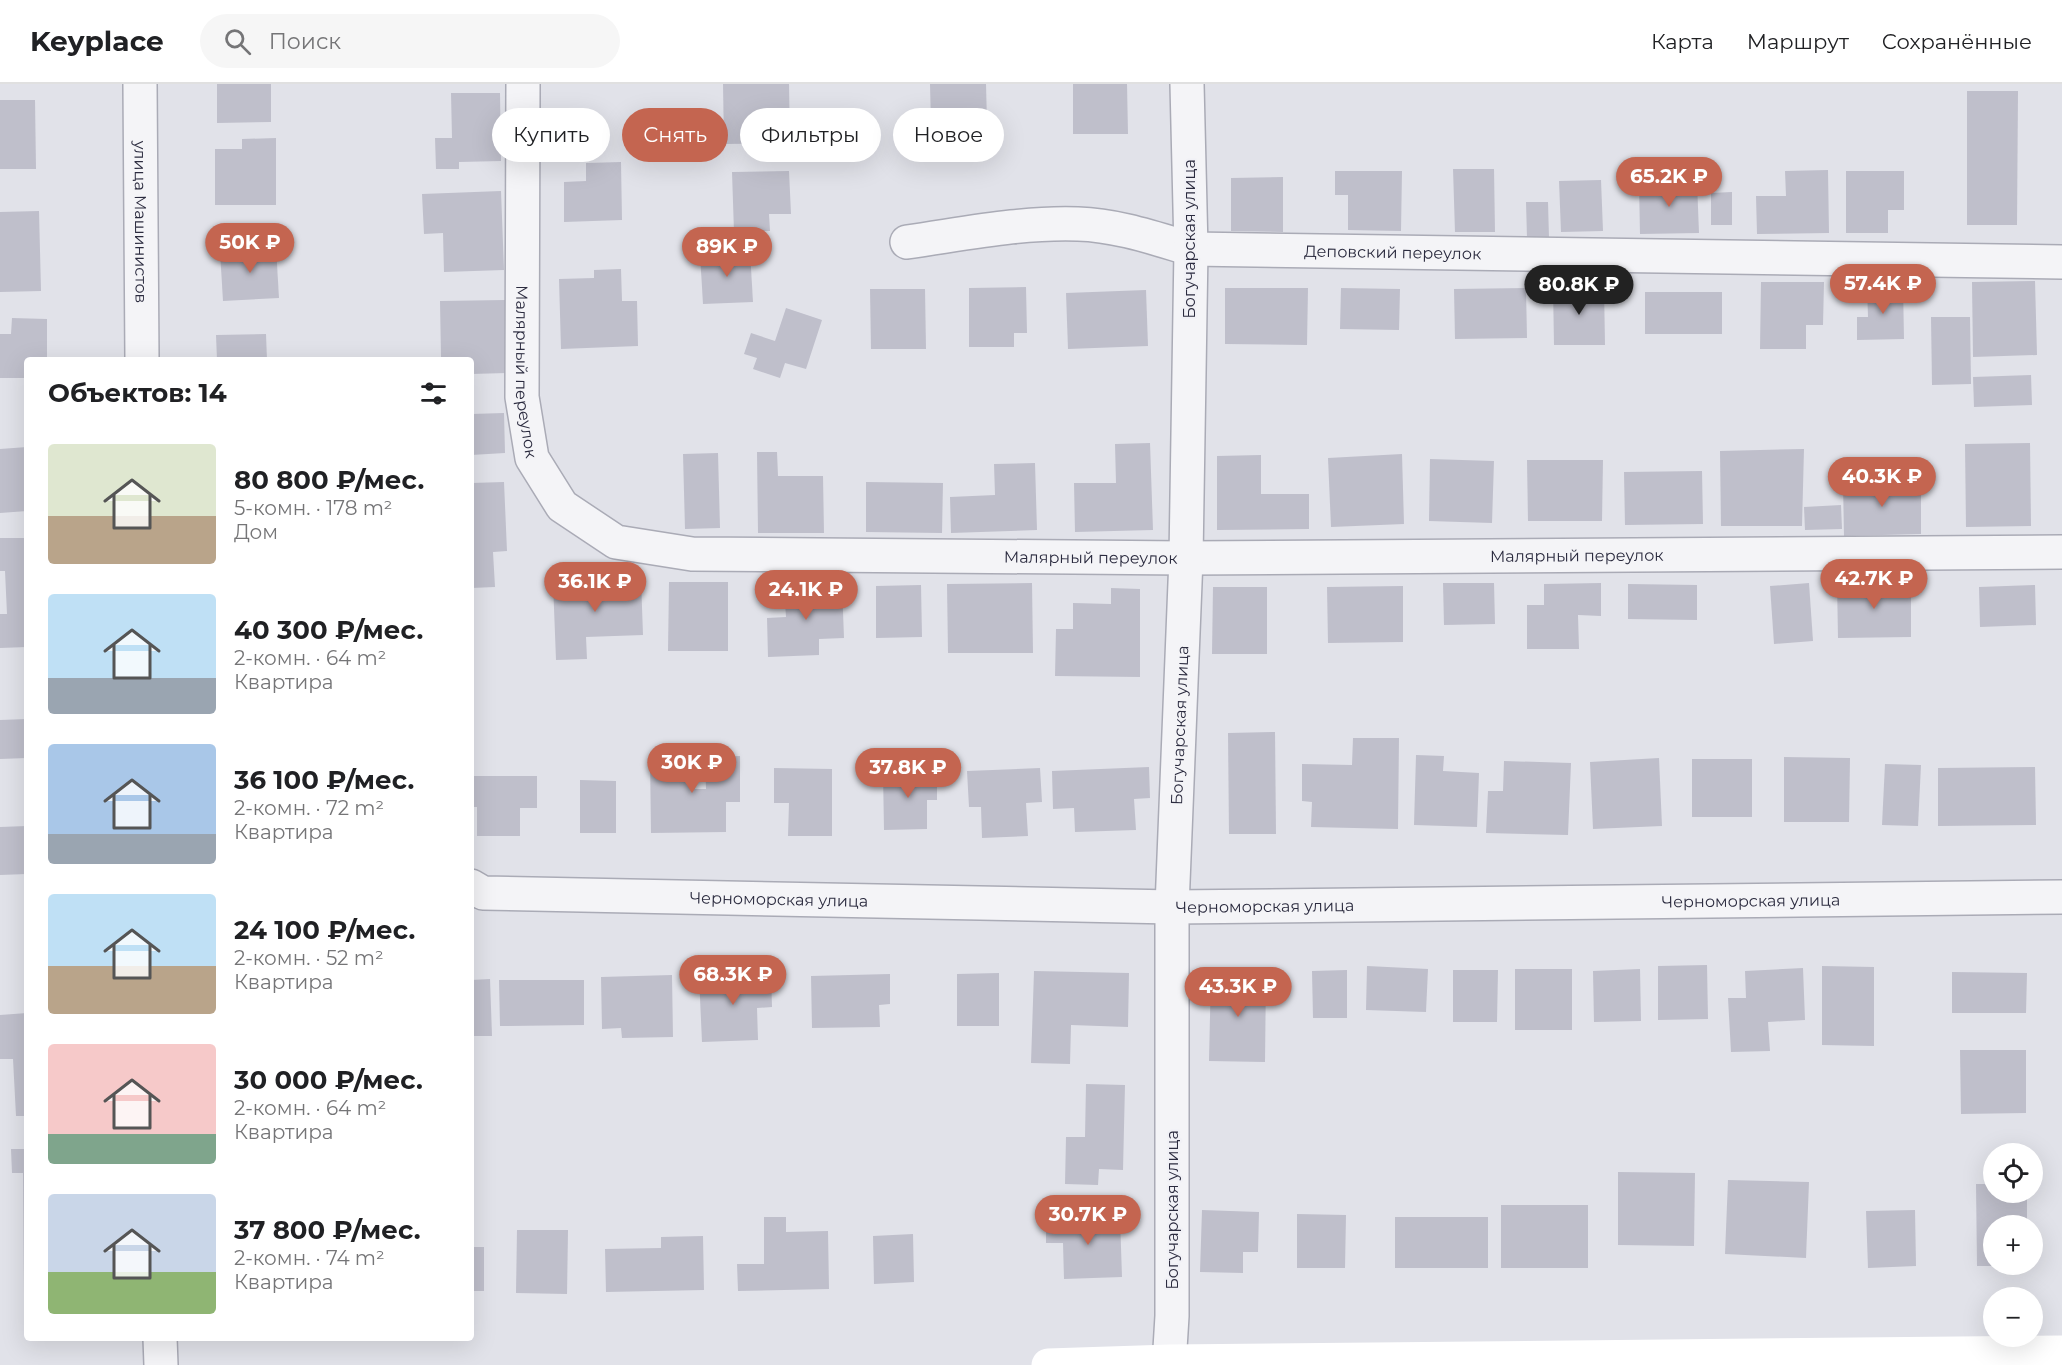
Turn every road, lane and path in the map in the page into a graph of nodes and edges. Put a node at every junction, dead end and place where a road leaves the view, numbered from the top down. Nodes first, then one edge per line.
1 (140, 84) edge
2 (522, 84) edge
3 (1187, 84) edge
4 (908, 242) dead end
5 (1191, 249) junction
6 (2062, 262) edge
7 (142, 357) edge
8 (2062, 552) edge
9 (1186, 558) junction
10 (474, 888) edge
11 (2062, 897) edge
12 (1172, 907) junction
13 (160, 1341) edge
14 (2062, 1352) edge
15 (1552, 1362) edge
16 (1169, 1363) edge
17 (161, 1365) edge
18 (1048, 1365) edge

1 - 7 street, улица Машинистов
2 - 9 street, Малярный переулок
3 - 5 street, Богучарская улица
4 - 5 street, Деповский переулок
5 - 6 street, Деповский переулок
5 - 9 street, Богучарская улица
8 - 9 street, Малярный переулок
9 - 12 street, Богучарская улица
10 - 12 street, Черноморская улица
11 - 12 street, Черноморская улица
12 - 16 street, Богучарская улица
13 - 17 street
14 - 15 main road
15 - 16 main road
16 - 18 main road

